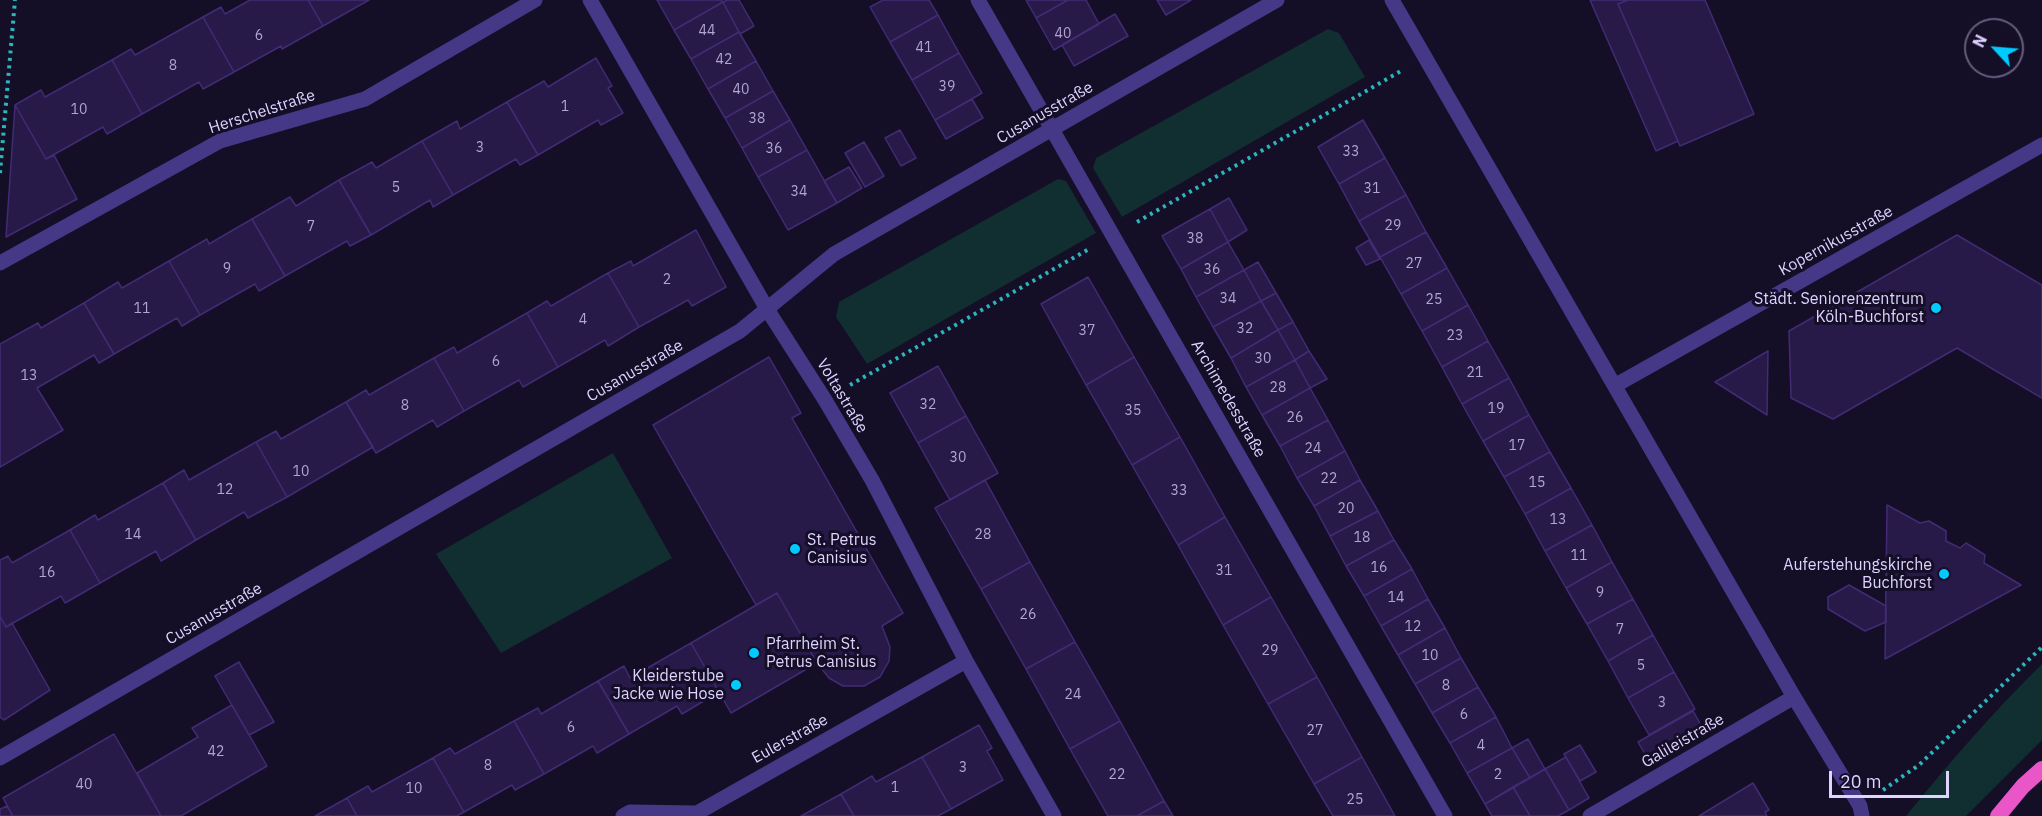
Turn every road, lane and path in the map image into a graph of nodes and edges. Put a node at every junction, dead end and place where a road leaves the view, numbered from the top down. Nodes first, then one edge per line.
1 (15, 0) edge
2 (535, 0) edge
3 (590, 0) edge
4 (978, 0) edge
5 (1276, 0) edge
6 (1392, 0) edge
7 (1053, 130) junction
8 (2042, 145) edge
9 (0, 173) edge
10 (0, 263) edge
11 (767, 309) junction
12 (1616, 386) junction
13 (2042, 646) edge
14 (966, 661) junction
15 (1794, 697) junction
16 (0, 758) edge
17 (2042, 770) edge
18 (1861, 811) edge
19 (623, 816) edge
20 (1054, 816) edge
21 (1445, 816) edge
22 (1590, 816) edge
23 (1998, 816) edge

1 - 9 path
2 - 10 street, Herschelstraße
3 - 11 street, Voltastraße
4 - 7 street, Archimedesstraße
5 - 7 street, Cusanusstraße
6 - 12 street
7 - 11 street, Cusanusstraße
7 - 21 street, Archimedesstraße
8 - 12 street, Kopernikusstraße
11 - 14 street, Voltastraße
11 - 16 street, Cusanusstraße
12 - 15 street
13 - 18 path
14 - 19 street, Eulerstraße
14 - 20 street, Voltastraße
15 - 18 street
15 - 22 street, Galileistraße
17 - 23 highway

